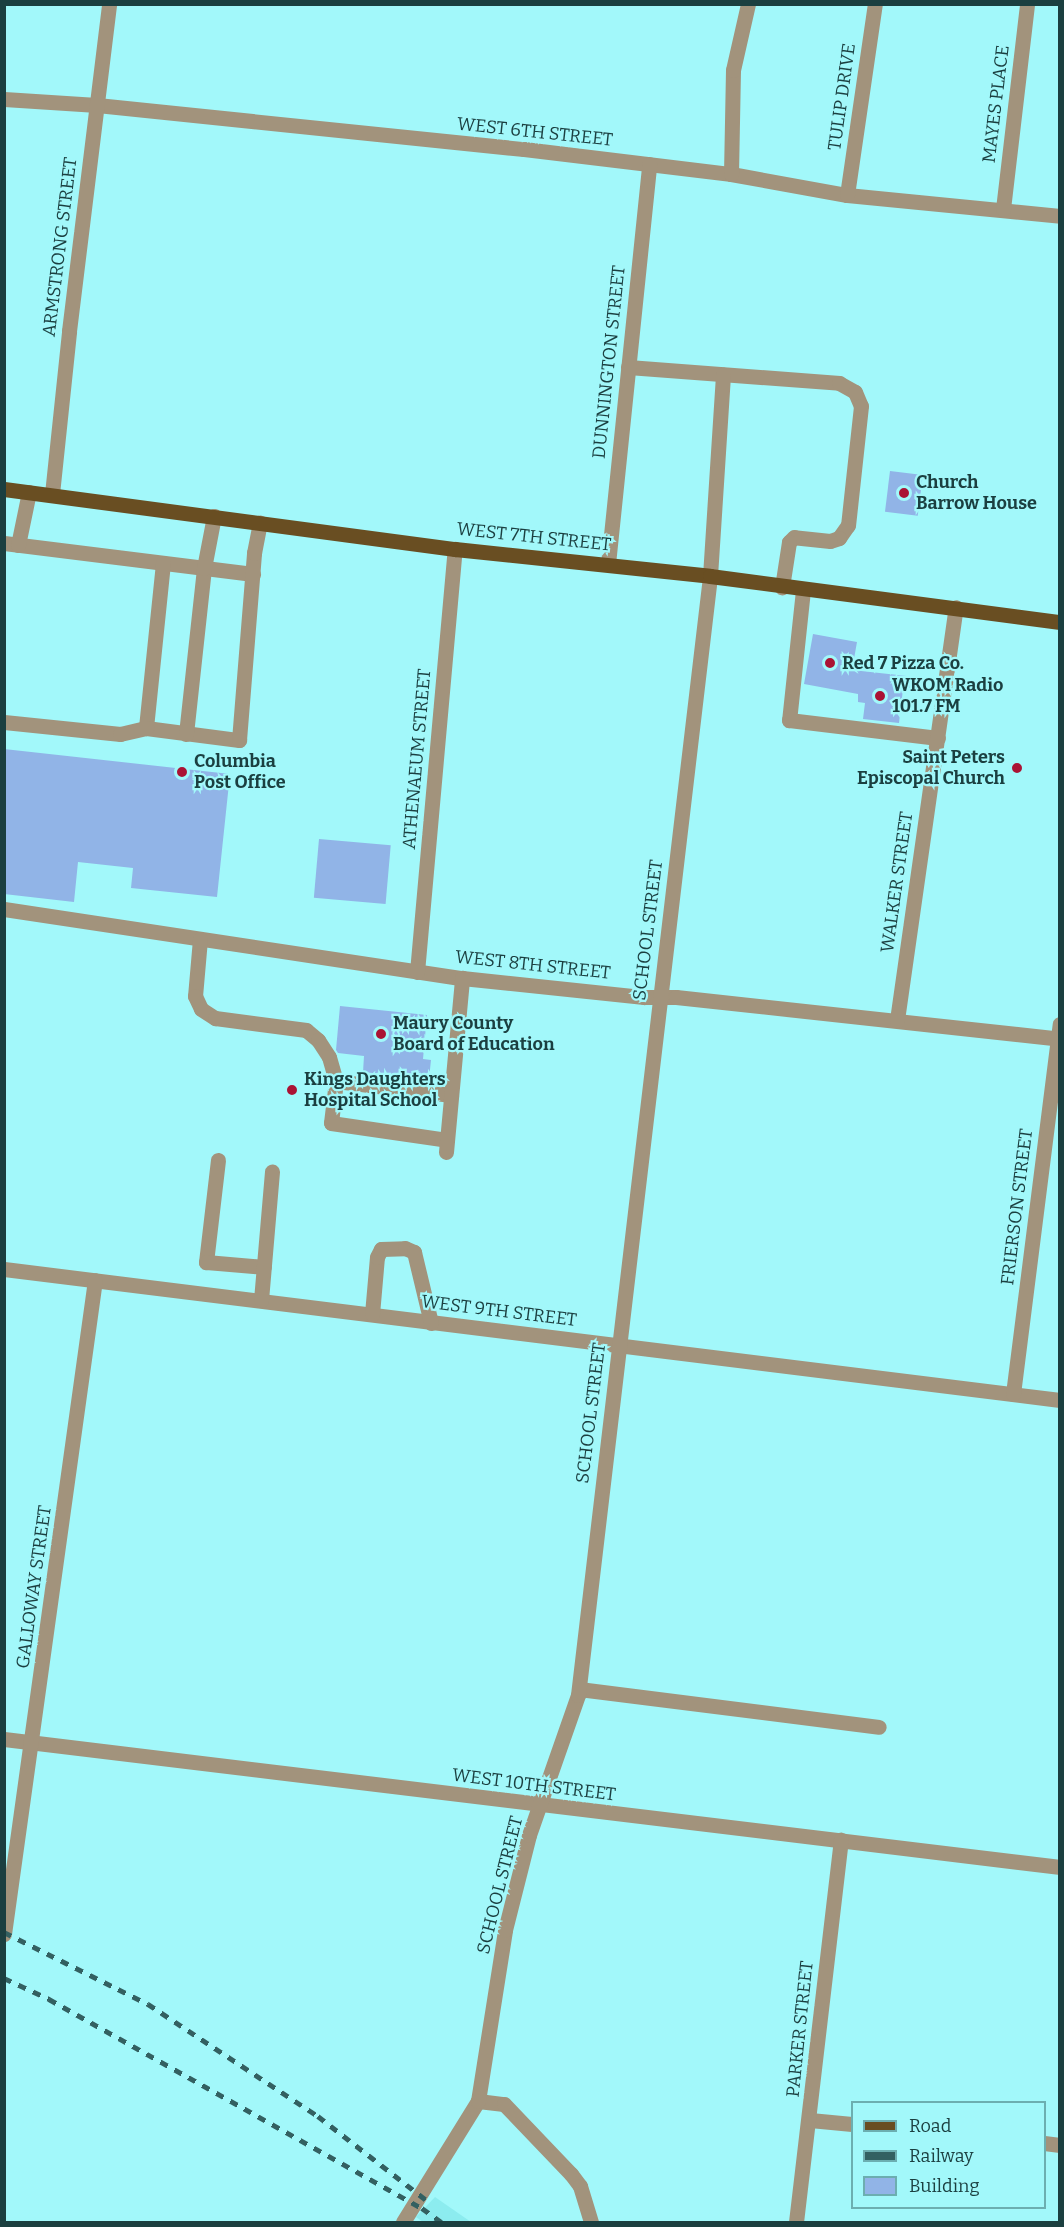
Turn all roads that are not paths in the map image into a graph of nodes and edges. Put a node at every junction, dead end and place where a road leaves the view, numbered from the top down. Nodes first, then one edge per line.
1 (109, 4) edge
2 (748, 4) edge
3 (875, 4) edge
4 (1027, 4) edge
5 (4, 99) edge
6 (97, 105) junction
7 (649, 164) junction
8 (731, 174) junction
9 (847, 195) junction
10 (1003, 209) junction
11 (1059, 216) edge
12 (628, 367) junction
13 (723, 374) junction
14 (4, 489) edge
15 (29, 492) junction
16 (52, 494) junction
17 (214, 516) junction
18 (260, 523) junction
19 (11, 544) edge
20 (455, 549) junction
21 (164, 563) junction
22 (608, 564) junction
23 (204, 568) junction
24 (253, 574) junction
25 (710, 576) junction
26 (782, 587) junction
27 (802, 590) junction
28 (956, 607) junction
29 (1059, 622) edge
30 (4, 722) edge
31 (146, 728) junction
32 (186, 734) junction
33 (938, 738) junction
34 (4, 909) edge
35 (200, 939) junction
36 (417, 972) junction
37 (462, 978) junction
38 (660, 996) junction
39 (897, 1020) junction
40 (1059, 1034) edge
41 (336, 1081) junction
42 (451, 1095) junction
43 (218, 1160) dead end
44 (272, 1171) dead end
45 (264, 1267) junction
46 (4, 1269) edge
47 (95, 1280) junction
48 (261, 1300) junction
49 (372, 1314) junction
50 (431, 1323) junction
51 (619, 1346) junction
52 (1012, 1394) junction
53 (1059, 1400) edge
54 (579, 1689) junction
55 (879, 1727) dead end
56 (4, 1739) edge
57 (33, 1743) junction
58 (541, 1806) junction
59 (841, 1840) junction
60 (1059, 1866) edge
61 (4, 1934) edge
62 (478, 2101) junction
63 (810, 2120) junction
64 (851, 2124) edge
65 (403, 2223) edge
66 (591, 2223) edge
67 (796, 2223) edge

1 - 6 street, ARMSTRONG STREET
2 - 8 street
3 - 9 street, TULIP DRIVE
4 - 10 street, MAYES PLACE
5 - 6 street, WEST 6TH STREET
6 - 7 street, WEST 6TH STREET
6 - 16 street, ARMSTRONG STREET
7 - 8 street, WEST 6TH STREET
7 - 12 street, DUNNINGTON STREET
8 - 9 street, WEST 6TH STREET
9 - 10 street, WEST 6TH STREET
10 - 11 street, WEST 6TH STREET
12 - 13 street
12 - 22 street, DUNNINGTON STREET
13 - 25 street, SCHOOL STREET
13 - 26 street
14 - 15 main road, WEST 7TH STREET
15 - 16 main road, WEST 7TH STREET
15 - 19 street
16 - 17 main road, WEST 7TH STREET
17 - 18 main road, WEST 7TH STREET
17 - 23 street
18 - 20 main road, WEST 7TH STREET
18 - 24 street
19 - 21 street
20 - 22 main road, WEST 7TH STREET
20 - 36 street, ATHENAEUM STREET
21 - 23 street
21 - 31 street
22 - 25 main road, WEST 7TH STREET
23 - 24 street
23 - 32 street
24 - 32 street
25 - 26 main road, WEST 7TH STREET
25 - 38 street, SCHOOL STREET
26 - 27 main road, WEST 7TH STREET
27 - 28 main road, WEST 7TH STREET
27 - 33 street
28 - 29 main road, WEST 7TH STREET
28 - 33 street, WALKER STREET
30 - 31 street
31 - 32 street
33 - 39 street, WALKER STREET
34 - 35 street, WEST 8TH STREET
35 - 36 street, WEST 8TH STREET
35 - 41 street
36 - 37 street, WEST 8TH STREET
37 - 38 street, WEST 8TH STREET
37 - 42 street
38 - 39 street, WEST 8TH STREET
38 - 51 street, SCHOOL STREET
39 - 40 street, WEST 8TH STREET
40 - 52 street, FRIERSON STREET
41 - 42 street
41 - 42 street
43 - 45 street
44 - 45 street
45 - 48 street
46 - 47 street, WEST 9TH STREET
47 - 48 street, WEST 9TH STREET
47 - 57 street, GALLOWAY STREET
48 - 49 street, WEST 9TH STREET
49 - 50 street, WEST 9TH STREET
49 - 50 street
50 - 51 street, WEST 9TH STREET
51 - 52 street, WEST 9TH STREET
51 - 54 street, SCHOOL STREET
52 - 53 street, WEST 9TH STREET
54 - 55 street
54 - 58 street, SCHOOL STREET
56 - 57 street, WEST 10TH STREET
57 - 58 street, WEST 10TH STREET
57 - 61 street, GALLOWAY STREET
58 - 59 street, WEST 10TH STREET
58 - 62 street, SCHOOL STREET
59 - 60 street, WEST 10TH STREET
59 - 63 street, PARKER STREET
62 - 65 street, SCHOOL STREET
62 - 66 street
63 - 64 street
63 - 67 street, PARKER STREET

